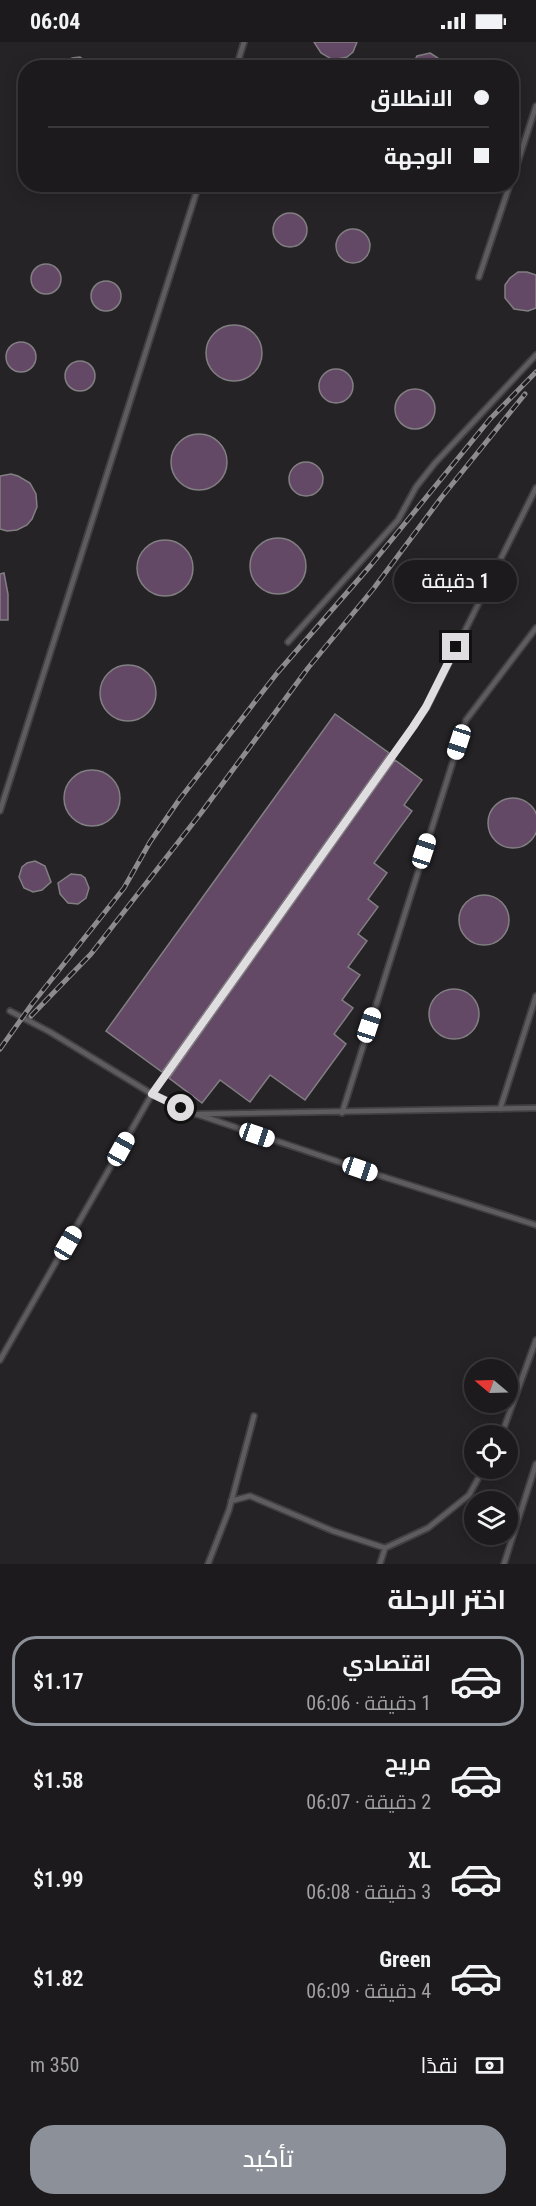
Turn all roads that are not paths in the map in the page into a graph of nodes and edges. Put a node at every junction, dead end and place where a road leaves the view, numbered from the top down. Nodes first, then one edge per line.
1 (244, 42) edge
2 (238, 60) edge
3 (536, 106) edge
4 (519, 158) edge
5 (196, 192) edge
6 (507, 192) edge
7 (479, 277) dead end
8 (536, 356) edge
9 (536, 488) edge
10 (536, 628) edge
11 (288, 642) dead end
12 (0, 811) edge
13 (536, 996) edge
14 (10, 1011) dead end
15 (152, 1094) junction
16 (536, 1108) edge
17 (500, 1109) junction
18 (342, 1113) junction
19 (196, 1114) junction
20 (536, 1225) edge
21 (536, 1340) edge
22 (0, 1360) edge
23 (254, 1416) dead end
24 (505, 1425) edge
25 (536, 1464) edge
26 (478, 1479) edge
27 (231, 1501) junction
28 (385, 1548) junction
29 (208, 1564) edge
30 (380, 1564) edge
31 (504, 1564) edge

1 - 2 lane
3 - 4 lane
5 - 12 lane
6 - 7 lane
8 - 11 lane
9 - 15 lane
10 - 18 lane
13 - 17 lane
14 - 15 lane
15 - 19 lane
15 - 22 lane
16 - 17 lane
17 - 18 lane
18 - 19 lane
19 - 20 lane
21 - 24 lane
23 - 27 lane
25 - 31 lane
26 - 28 lane
27 - 28 lane
27 - 29 lane
28 - 30 lane

